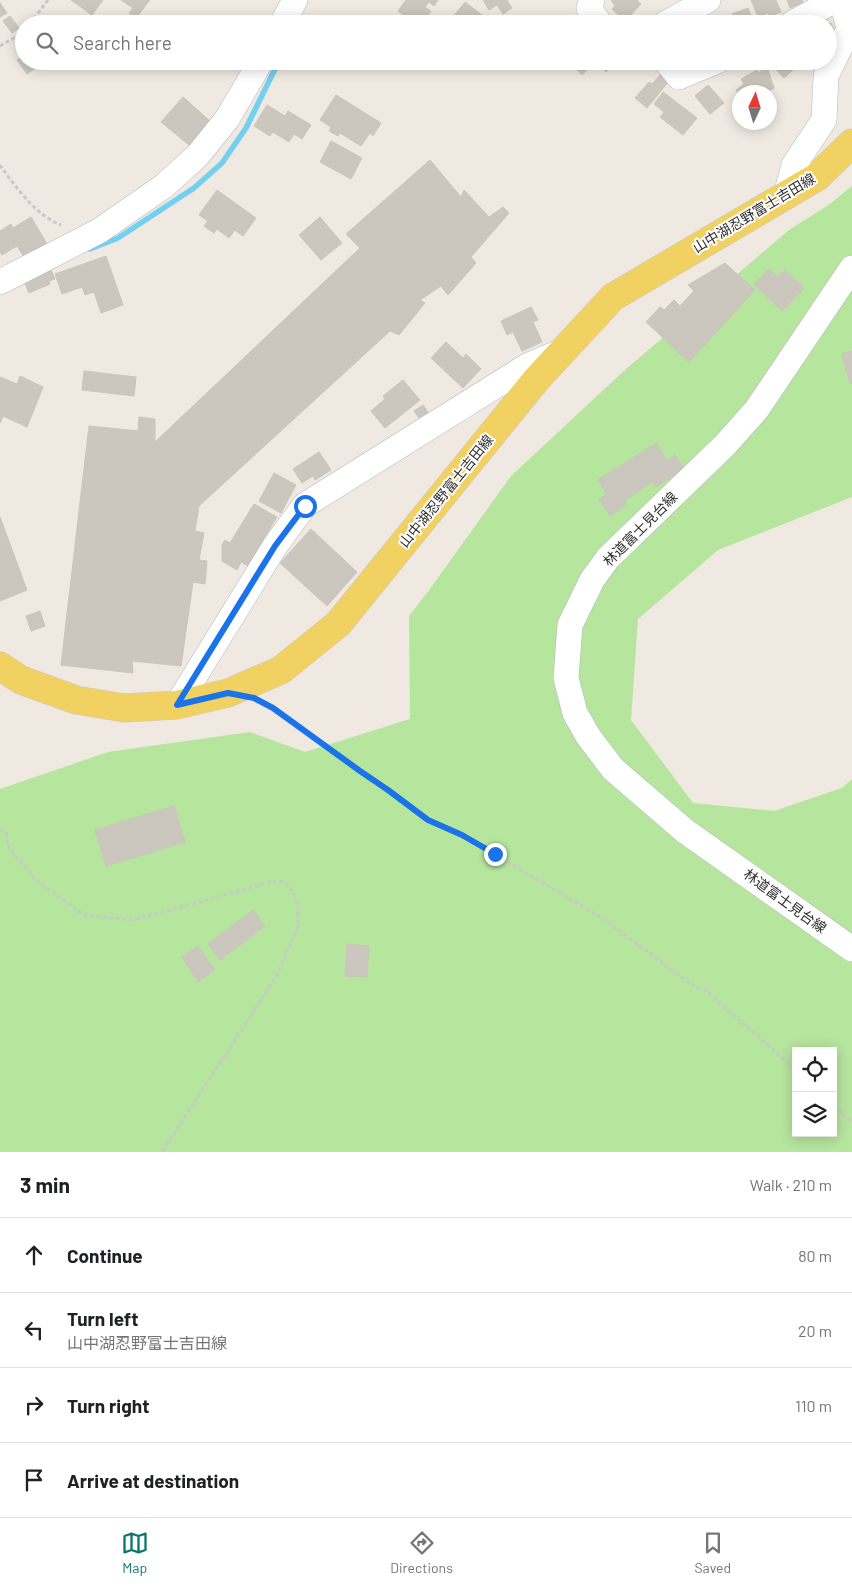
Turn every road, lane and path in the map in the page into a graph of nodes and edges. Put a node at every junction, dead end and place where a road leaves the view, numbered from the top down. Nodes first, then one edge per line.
1 (48, 0) edge
2 (295, 0) edge
3 (592, 0) edge
4 (708, 0) edge
5 (834, 0) edge
6 (842, 0) edge
7 (37, 15) edge
8 (287, 15) edge
9 (594, 15) edge
10 (681, 15) edge
11 (807, 15) edge
12 (15, 37) edge
13 (0, 46) edge
14 (837, 54) edge
15 (256, 70) edge
16 (673, 70) edge
17 (696, 70) edge
18 (829, 70) edge
19 (852, 143) edge
20 (0, 165) edge
21 (786, 195) junction
22 (90, 235) junction
23 (852, 268) edge
24 (0, 282) edge
25 (564, 350) junction
26 (0, 666) edge
27 (260, 702) dead end
28 (177, 705) junction
29 (0, 829) edge
30 (852, 949) edge
31 (792, 1066) edge
32 (837, 1109) edge
33 (852, 1122) edge
34 (162, 1152) edge

1 - 7 path
2 - 8 street
3 - 9 street
4 - 10 street
5 - 11 street
6 - 14 street
12 - 13 path
15 - 22 street
16 - 17 street
18 - 21 street
19 - 21 main road, 山中湖忍野富士吉田線
20 - 22 path
21 - 25 main road, 山中湖忍野富士吉田線
22 - 24 street
23 - 30 street, 林道富士見台線
25 - 28 main road, 山中湖忍野富士吉田線
25 - 28 street
26 - 28 main road, 山中湖忍野富士吉田線
27 - 31 path
29 - 34 path
32 - 33 path

